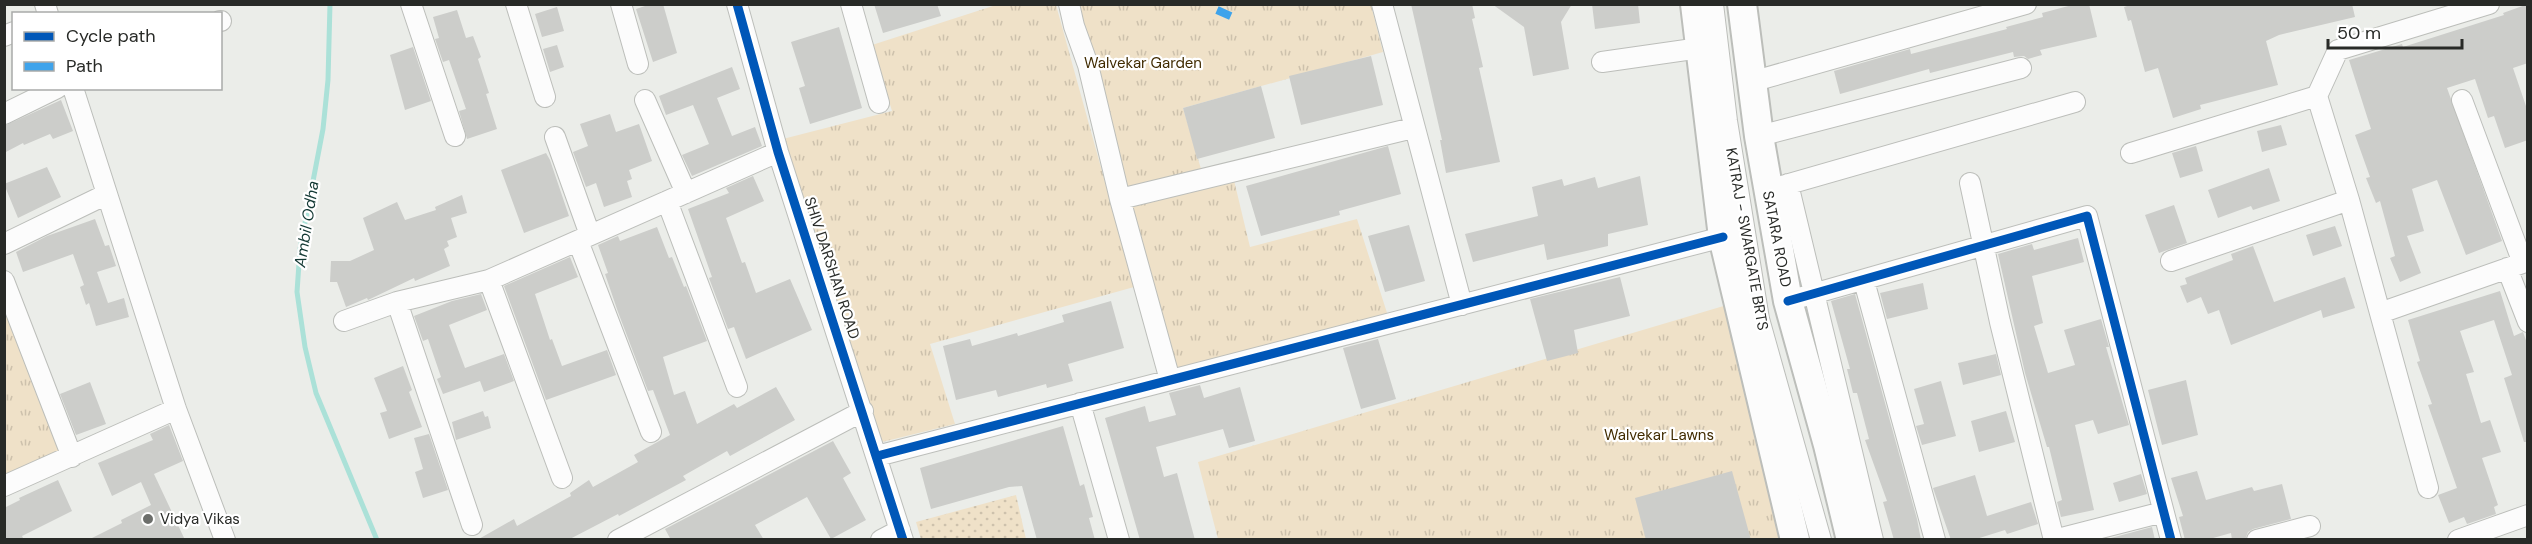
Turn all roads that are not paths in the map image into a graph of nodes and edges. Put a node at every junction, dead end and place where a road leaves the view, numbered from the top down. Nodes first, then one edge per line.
1 (411, 4) edge
2 (516, 4) edge
3 (621, 4) edge
4 (737, 4) edge
5 (851, 4) edge
6 (1069, 4) edge
7 (1382, 4) edge
8 (1695, 4) edge
9 (1713, 4) edge
10 (1742, 4) edge
11 (2026, 4) edge
12 (2489, 4) edge
13 (1700, 48) junction
14 (1602, 62) dead end
15 (638, 64) dead end
16 (2021, 68) dead end
17 (1751, 82) junction
18 (53, 90) edge
19 (74, 90) edge
20 (2317, 96) junction
21 (545, 97) dead end
22 (645, 100) dead end
23 (2462, 100) dead end
24 (2075, 102) dead end
25 (879, 103) dead end
26 (4, 114) edge
27 (1413, 128) junction
28 (455, 136) dead end
29 (1759, 136) junction
30 (555, 137) dead end
31 (778, 152) junction
32 (2131, 153) dead end
33 (1970, 183) dead end
34 (1778, 187) junction
35 (686, 193) junction
36 (107, 194) junction
37 (1120, 200) junction
38 (2349, 200) junction
39 (667, 201) junction
40 (1723, 237) junction
41 (584, 238) junction
42 (4, 244) edge
43 (1983, 247) junction
44 (2171, 261) dead end
45 (2519, 264) edge
46 (489, 280) junction
47 (4, 281) edge
48 (1864, 281) junction
49 (1801, 298) junction
50 (397, 302) junction
51 (1462, 305) junction
52 (2380, 314) junction
53 (344, 321) dead end
54 (2528, 322) edge
55 (1170, 380) junction
56 (737, 387) dead end
57 (1080, 403) junction
58 (176, 409) junction
59 (863, 411) junction
60 (651, 432) dead end
61 (877, 456) junction
62 (72, 457) junction
63 (562, 478) dead end
64 (4, 486) edge
65 (2428, 488) dead end
66 (2163, 512) junction
67 (2528, 515) edge
68 (472, 525) dead end
69 (2310, 526) dead end
70 (902, 535) edge
71 (225, 540) edge
72 (618, 540) edge
73 (881, 540) edge
74 (1119, 540) edge
75 (1795, 540) edge
76 (1821, 540) edge
77 (1851, 540) edge
78 (1873, 540) edge
79 (1935, 540) edge
80 (2054, 540) edge
81 (2170, 540) edge
82 (2257, 540) edge
83 (2458, 540) edge

1 - 28 street
2 - 21 street
3 - 15 street
4 - 31 street, SHIV DARSHAN ROAD
5 - 25 street
6 - 37 street
7 - 27 street
8 - 13 highway
9 - 76 street, KATRAJ - SWARGATE BRTS
10 - 17 highway, SATARA ROAD
11 - 17 street
12 - 20 street
13 - 14 street
13 - 40 highway
16 - 29 street
17 - 29 highway, SATARA ROAD
18 - 26 street
19 - 36 street
20 - 32 street
20 - 38 street
22 - 35 street
23 - 45 street
24 - 34 street
27 - 37 street
27 - 51 street
29 - 34 highway, SATARA ROAD
30 - 41 street
31 - 35 street
31 - 59 street, SHIV DARSHAN ROAD
33 - 43 street
34 - 49 highway, SATARA ROAD
35 - 39 street
36 - 42 street
36 - 58 street
37 - 55 street
38 - 44 street
38 - 52 street
39 - 41 street
39 - 56 street
40 - 51 street
40 - 75 highway
41 - 46 street
41 - 60 street
43 - 48 street
43 - 66 street
43 - 80 street
45 - 52 street
45 - 54 street
46 - 50 street
46 - 63 street
47 - 62 street
48 - 49 street
48 - 79 street
49 - 77 highway, SATARA ROAD
49 - 78 street
50 - 53 street
50 - 68 street
51 - 55 street
52 - 65 street
55 - 57 street
57 - 61 street
57 - 74 street
58 - 62 street
58 - 71 street
59 - 61 street, SHIV DARSHAN ROAD
59 - 72 street
61 - 70 street, SHIV DARSHAN ROAD
62 - 64 street
66 - 80 street
66 - 81 street
67 - 83 street
69 - 82 street
70 - 73 street

